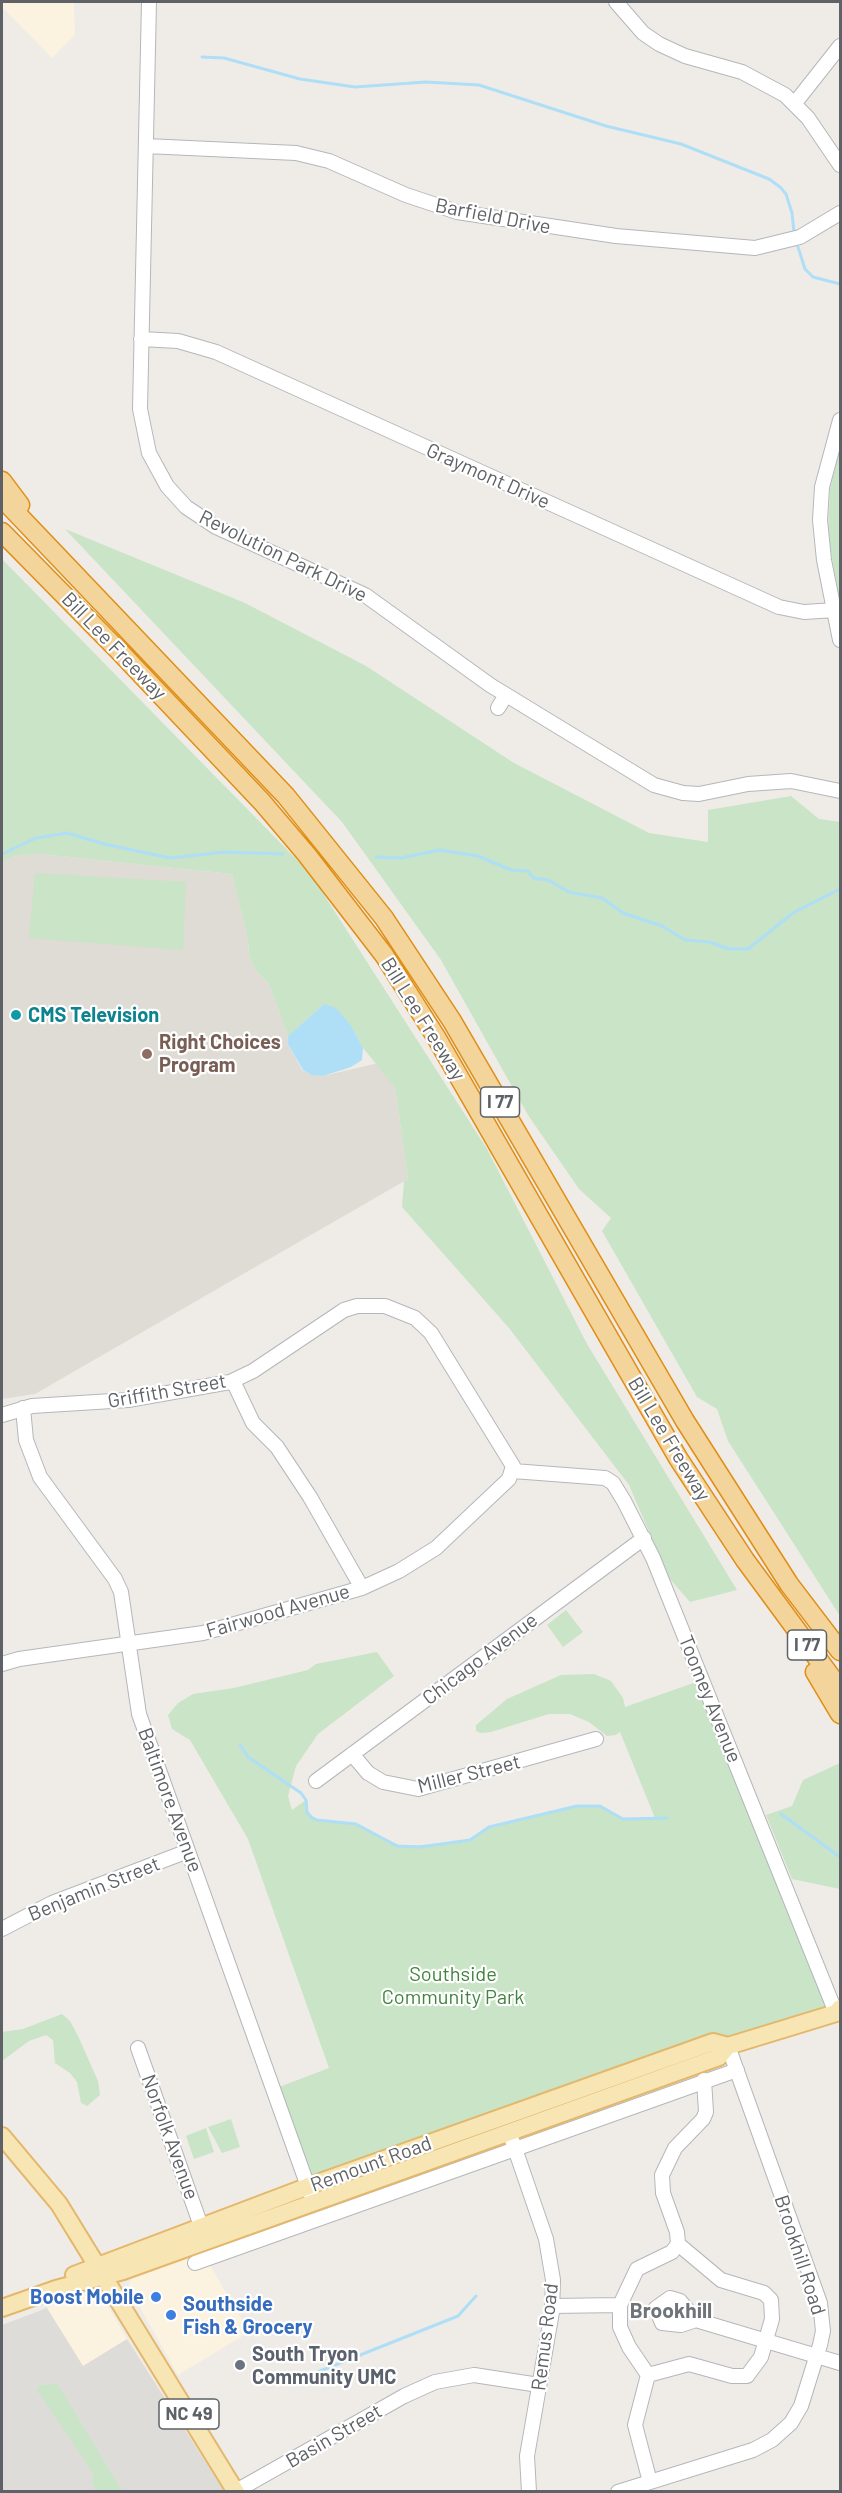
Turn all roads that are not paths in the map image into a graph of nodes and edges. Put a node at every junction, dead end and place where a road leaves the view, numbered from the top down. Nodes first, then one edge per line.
1 (148, 2) edge
2 (616, 2) edge
3 (840, 46) edge
4 (795, 104) junction
5 (146, 146) junction
6 (840, 165) edge
7 (840, 213) edge
8 (141, 339) junction
9 (840, 420) edge
10 (2, 481) edge
11 (2, 498) edge
12 (2, 532) edge
13 (39, 537) junction
14 (2, 543) edge
15 (60, 591) junction
16 (835, 609) junction
17 (840, 640) edge
18 (506, 695) junction
19 (498, 708) dead end
20 (840, 791) edge
21 (233, 1381) junction
22 (23, 1408) junction
23 (2, 1415) edge
24 (513, 1471) junction
25 (644, 1538) junction
26 (789, 1584) junction
27 (362, 1587) junction
28 (774, 1600) junction
29 (840, 1641) edge
30 (129, 1645) junction
31 (840, 1652) edge
32 (2, 1664) edge
33 (840, 1689) edge
34 (840, 1714) edge
35 (596, 1739) dead end
36 (352, 1754) junction
37 (316, 1781) dead end
38 (188, 1851) junction
39 (2, 1929) edge
40 (839, 2012) edge
41 (728, 2046) junction
42 (138, 2049) dead end
43 (737, 2070) junction
44 (704, 2080) junction
45 (509, 2132) junction
46 (2, 2136) edge
47 (311, 2194) junction
48 (201, 2226) junction
49 (678, 2244) junction
50 (195, 2262) dead end
51 (100, 2270) junction
52 (620, 2305) junction
53 (552, 2306) junction
54 (2, 2308) edge
55 (696, 2320) dead end
56 (767, 2341) junction
57 (817, 2356) junction
58 (840, 2363) edge
59 (648, 2375) junction
60 (539, 2385) junction
61 (650, 2482) junction
62 (236, 2491) edge
63 (529, 2492) edge
64 (618, 2492) edge

1 - 5 street, Revolution Park Drive
2 - 4 street
3 - 4 street
4 - 6 street
5 - 7 street, Barfield Drive
5 - 8 street, Revolution Park Drive
8 - 16 street, Graymont Drive
8 - 18 street, Revolution Park Drive
9 - 16 street
10 - 13 highway
11 - 13 highway, Bill Lee Freeway / I 77
12 - 15 highway, Bill Lee Freeway / I 77
13 - 26 highway, Bill Lee Freeway / I 77
14 - 15 highway
15 - 28 highway, Bill Lee Freeway / I 77
16 - 17 street
18 - 19 street
18 - 20 street, Revolution Park Drive
21 - 22 street, Griffith Street
21 - 24 street, Griffith Street
21 - 27 street
22 - 23 street, Griffith Street
22 - 30 street, Baltimore Avenue
24 - 25 street, Toomey Avenue
24 - 27 street, Fairwood Avenue
25 - 36 street, Chicago Avenue
25 - 40 street, Toomey Avenue
26 - 29 highway
26 - 31 highway, Bill Lee Freeway / I 77
27 - 30 street, Fairwood Avenue
28 - 33 highway, Bill Lee Freeway / I 77
28 - 34 highway
30 - 32 street, Fairwood Avenue
30 - 38 street, Baltimore Avenue
35 - 36 street, Miller Street
36 - 37 street, Chicago Avenue
38 - 39 street, Benjamin Street
38 - 47 street, Baltimore Avenue
40 - 41 main road, Remount Road
41 - 43 street, Brookhill Road
41 - 45 main road, Remount Road
42 - 48 street, Norfolk Avenue
43 - 44 street
43 - 57 street, Brookhill Road
44 - 45 street
44 - 49 street
45 - 47 main road, Remount Road
45 - 50 street
45 - 53 street, Remus Road
46 - 51 main road, NC 49
47 - 48 main road, Remount Road
47 - 51 main road, Remount Road
48 - 51 main road, Remount Road
49 - 52 street
49 - 56 street
51 - 54 main road, Remount Road
51 - 62 main road, NC 49
52 - 53 street
52 - 59 street
53 - 60 street, Remus Road
55 - 56 street
56 - 57 street
56 - 59 street
57 - 58 street
57 - 61 street, Brookhill Road
59 - 61 street
60 - 62 street, Basin Street
60 - 63 street, Remus Road
61 - 64 street, Brookhill Road

